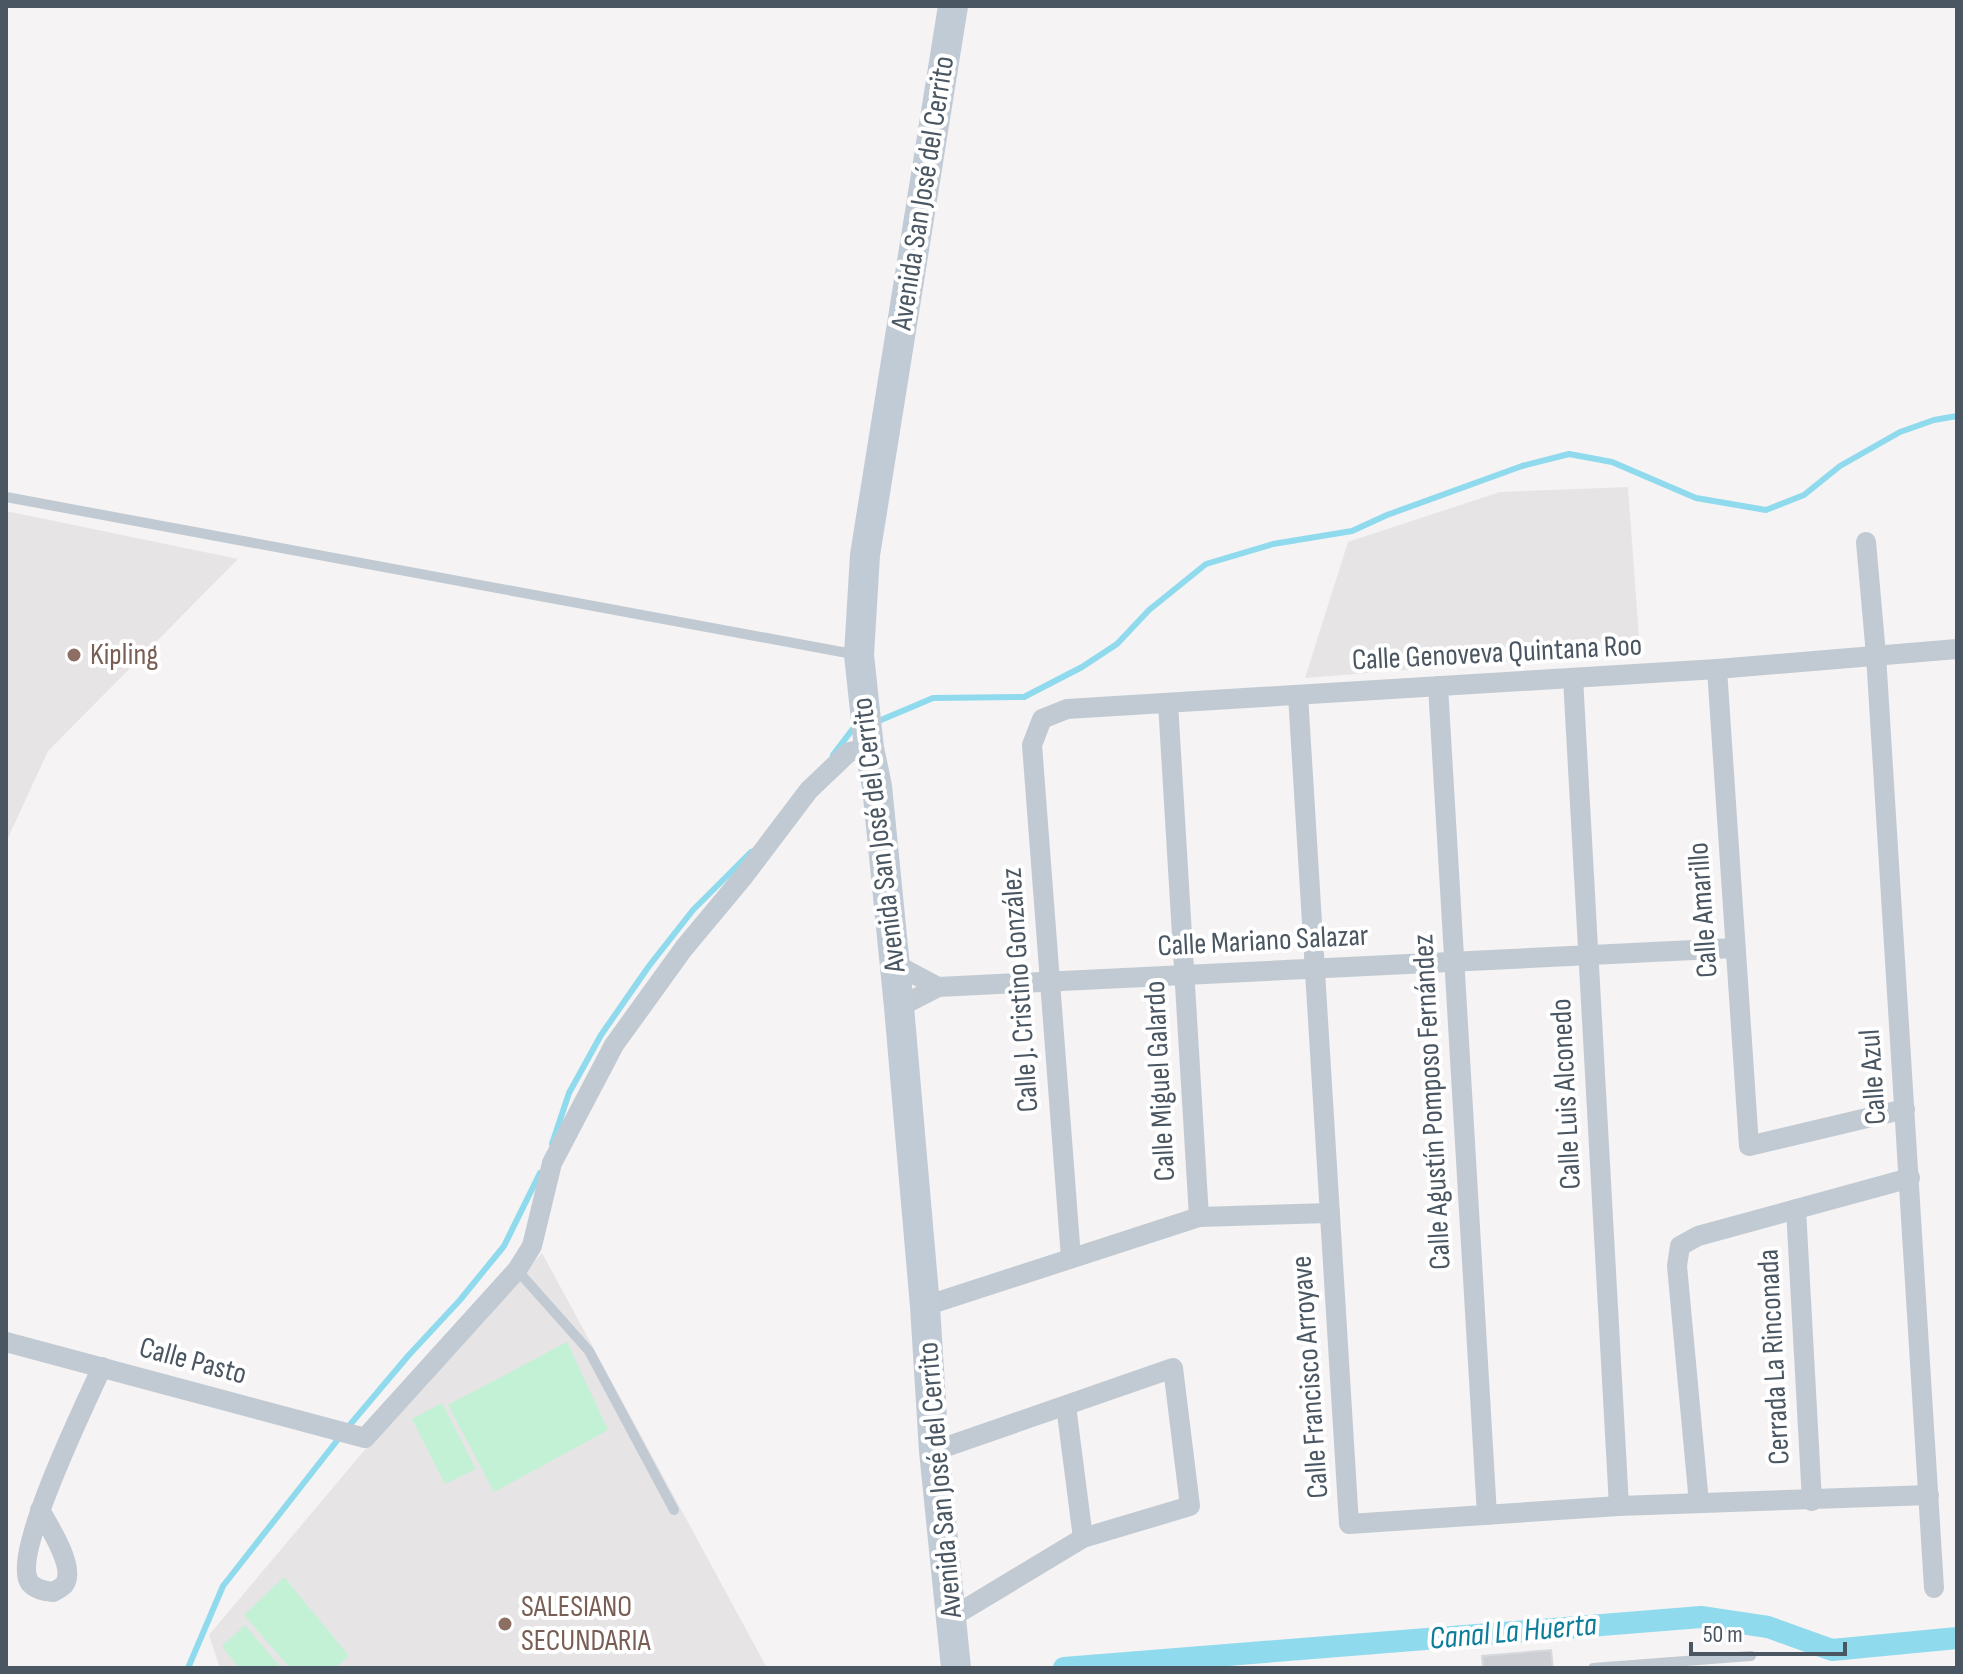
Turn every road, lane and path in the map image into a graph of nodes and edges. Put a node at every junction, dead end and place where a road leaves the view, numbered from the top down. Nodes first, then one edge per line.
1 (953, 6) edge
2 (6, 497) edge
3 (1866, 542) dead end
4 (1957, 649) edge
5 (859, 655) junction
6 (1876, 655) junction
7 (1717, 669) junction
8 (1573, 678) junction
9 (1438, 686) junction
10 (1298, 695) junction
11 (1168, 703) junction
12 (1042, 719) joint
13 (869, 748) junction
14 (1735, 948) junction
15 (1588, 955) junction
16 (1454, 962) junction
17 (895, 964) junction
18 (1315, 968) junction
19 (1184, 975) junction
20 (1048, 981) junction
21 (938, 987) junction
22 (899, 1007) junction
23 (1905, 1109) junction
24 (1910, 1178) junction
25 (1796, 1209) junction
26 (1330, 1213) junction
27 (1199, 1217) junction
28 (1071, 1258) junction
29 (517, 1270) junction
30 (925, 1306) junction
31 (6, 1342) edge
32 (102, 1367) junction
33 (1066, 1406) junction
34 (934, 1451) junction
35 (1929, 1495) junction
36 (1812, 1501) junction
37 (1699, 1503) junction
38 (1619, 1506) junction
39 (40, 1510) dead end
40 (674, 1510) dead end
41 (1487, 1515) junction
42 (1083, 1538) junction
43 (1934, 1588) dead end
44 (952, 1617) junction
45 (1751, 1656) dead end
46 (956, 1668) edge
47 (1593, 1668) edge

1 - 5 street, Avenida San José del Cerrito
2 - 5 lane
3 - 6 street, Calle Azul
4 - 6 street, Calle Genoveva Quintana Roo
5 - 13 street, Avenida San José del Cerrito
6 - 7 street, Calle Genoveva Quintana Roo
6 - 23 street, Calle Azul
7 - 8 street, Calle Genoveva Quintana Roo
7 - 14 street, Calle Amarillo
8 - 9 street, Calle Genoveva Quintana Roo
8 - 15 street, Calle Luis Alconedo
9 - 10 street, Calle Genoveva Quintana Roo
9 - 16 street, Calle Agustín Pomposo Fernández
10 - 11 street, Calle Genoveva Quintana Roo
10 - 18 street, Calle Francisco Arroyave
11 - 12 street, Calle Genoveva Quintana Roo
11 - 19 street, Calle Miguel Galardo
12 - 20 street, Calle J. Cristino González
13 - 17 street, Avenida San José del Cerrito
13 - 29 street
14 - 15 street, Calle Mariano Salazar
14 - 23 street, Calle Amarillo
15 - 16 street, Calle Mariano Salazar
15 - 38 street, Calle Luis Alconedo
16 - 18 street, Calle Mariano Salazar
16 - 41 street, Calle Agustín Pomposo Fernández
17 - 21 street
17 - 22 street, Avenida San José del Cerrito
18 - 19 street, Calle Mariano Salazar
18 - 26 street, Calle Francisco Arroyave
19 - 20 street, Calle Mariano Salazar
19 - 27 street, Calle Miguel Galardo
20 - 21 street, Calle Mariano Salazar
20 - 28 street, Calle J. Cristino González
21 - 22 street, Calle Mariano Salazar
22 - 30 street, Avenida San José del Cerrito
23 - 24 street, Calle Azul
24 - 25 street
24 - 35 street, Calle Azul
25 - 36 street, Cerrada La Rinconada
25 - 37 street
26 - 27 street
26 - 41 street, Calle Francisco Arroyave
27 - 28 street
28 - 30 street
29 - 32 street, Calle Pasto
29 - 40 lane
30 - 34 street, Avenida San José del Cerrito
31 - 32 street, Calle Pasto
32 - 39 street
33 - 34 street
33 - 42 street
33 - 42 street
34 - 44 street, Avenida San José del Cerrito
35 - 36 street, Calle Francisco Arroyave
35 - 43 street, Calle Azul
36 - 37 street, Calle Francisco Arroyave
37 - 38 street, Calle Francisco Arroyave
38 - 41 street, Calle Francisco Arroyave
42 - 44 street
44 - 46 street, Avenida San José del Cerrito
45 - 47 lane

